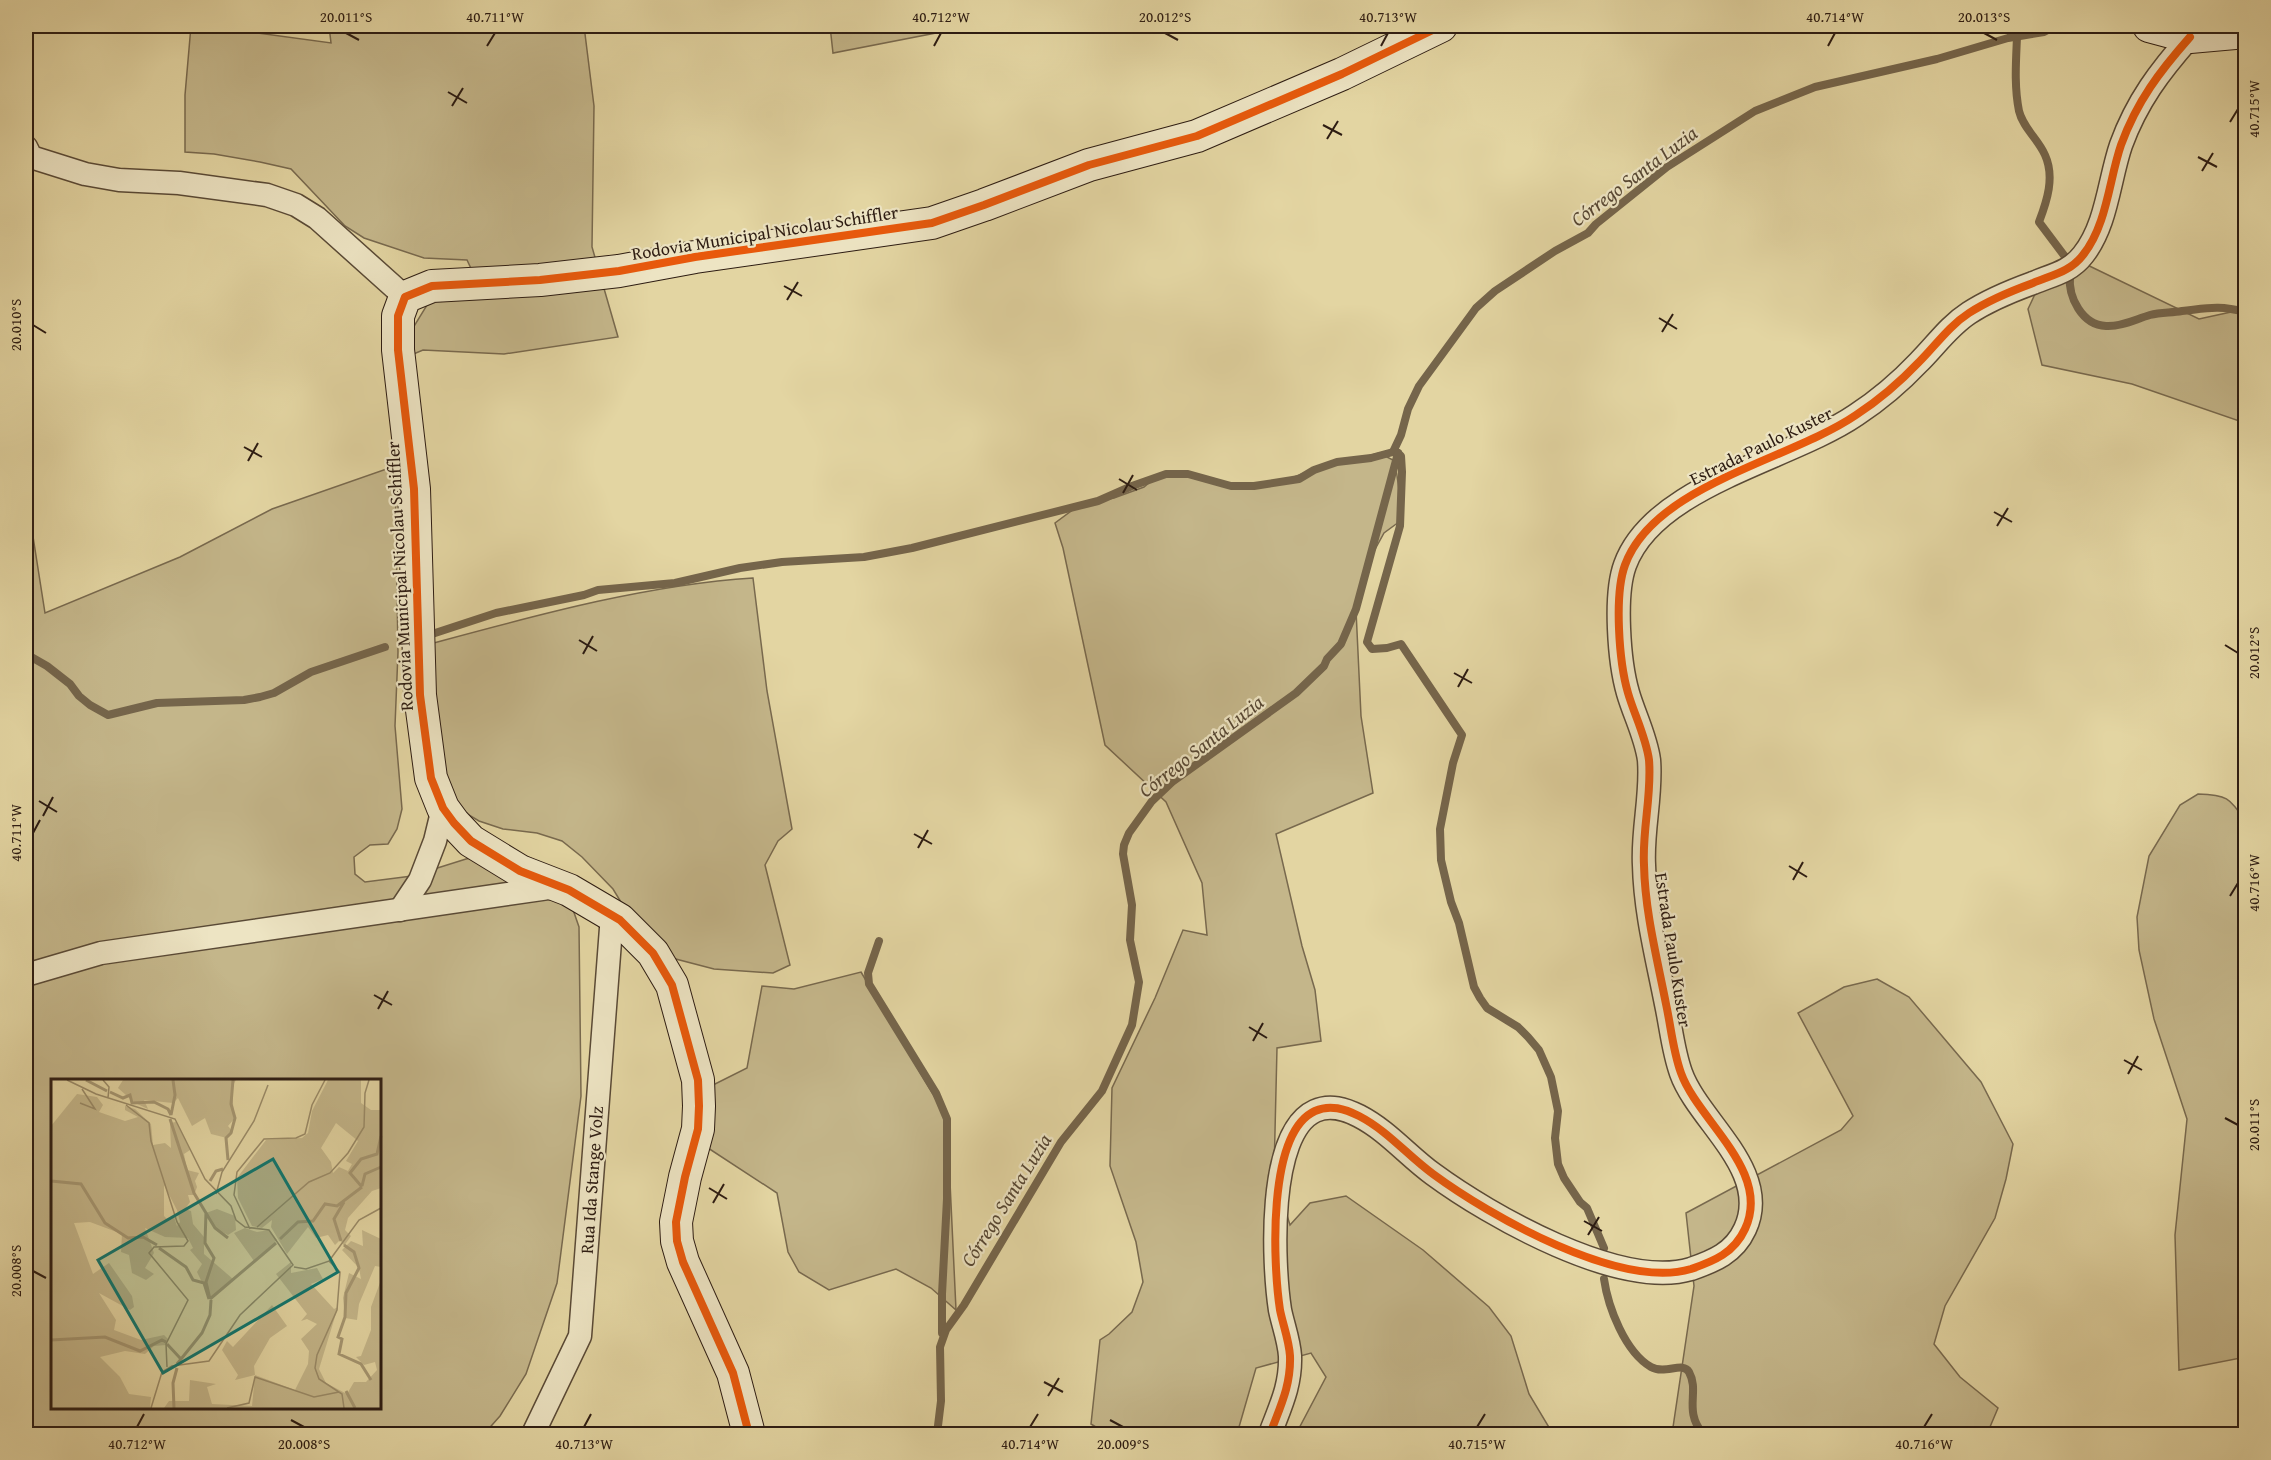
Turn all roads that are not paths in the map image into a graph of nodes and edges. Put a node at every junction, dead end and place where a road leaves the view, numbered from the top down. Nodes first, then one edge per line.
1 (1441, 26) edge
2 (2149, 26) edge
3 (2246, 32) edge
4 (2190, 37) junction
5 (27, 155) edge
6 (405, 297) junction
7 (443, 808) junction
8 (558, 886) junction
9 (400, 910) junction
10 (612, 915) junction
11 (26, 975) edge
12 (533, 1434) edge
13 (749, 1434) edge
14 (1270, 1434) edge

1 - 6 street, Rodovia Municipal Nicolau Schiffler
2 - 4 street
3 - 4 street
4 - 14 street, Estrada Paulo Kuster
5 - 6 street
6 - 7 street, Rodovia Municipal Nicolau Schiffler
7 - 8 street, Rodovia Municipal Nicolau Schiffler
7 - 9 street
8 - 9 street
8 - 10 street, Rodovia Municipal Nicolau Schiffler
9 - 11 street
10 - 12 street, Rua Ida Stange Volz
10 - 13 street, Rodovia Municipal Nicolau Schiffler

